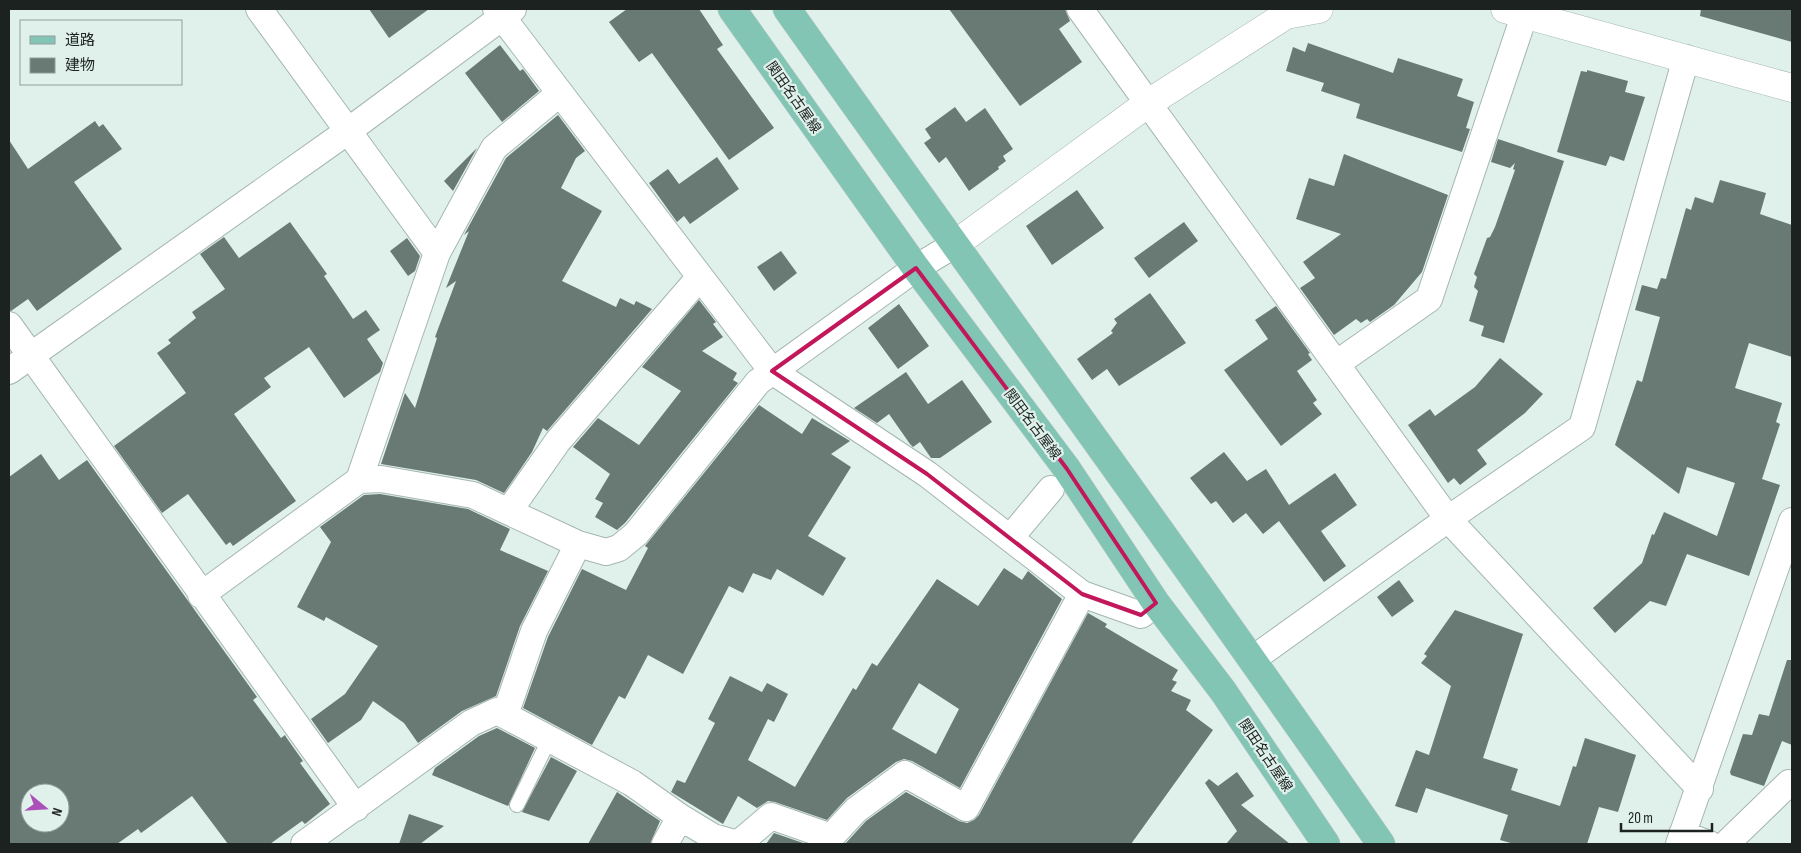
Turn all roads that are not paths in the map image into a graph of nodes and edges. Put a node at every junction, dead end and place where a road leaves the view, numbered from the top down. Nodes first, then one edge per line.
1 (259, 9) edge
2 (732, 9) edge
3 (787, 9) edge
4 (1080, 9) edge
5 (1319, 9) edge
6 (1515, 11) edge
7 (504, 12) edge
8 (1285, 12) edge
9 (1686, 58) junction
10 (1792, 88) edge
11 (560, 93) junction
12 (1148, 104) junction
13 (348, 131) junction
14 (954, 245) junction
15 (437, 254) junction
16 (916, 268) junction
17 (699, 278) junction
18 (9, 325) edge
19 (31, 355) junction
20 (1336, 364) junction
21 (9, 371) edge
22 (772, 372) junction
23 (359, 480) junction
24 (1051, 489) dead end
25 (509, 511) junction
26 (1448, 519) junction
27 (1792, 521) edge
28 (1010, 538) junction
29 (578, 544) junction
30 (1787, 551) edge
31 (1082, 594) junction
32 (201, 595) junction
33 (1156, 603) junction
34 (1253, 659) junction
35 (505, 715) junction
36 (549, 740) junction
37 (1792, 784) edge
38 (1700, 789) junction
39 (517, 804) dead end
40 (356, 808) junction
41 (680, 817) junction
42 (1681, 839) edge
43 (304, 844) edge
44 (665, 844) edge
45 (1326, 844) edge
46 (1381, 844) edge
47 (1709, 844) edge
48 (1726, 844) edge

1 - 13 street
2 - 16 main road, 関田名古屋線
3 - 14 main road
4 - 12 street
5 - 8 street
6 - 9 street
6 - 20 street
7 - 11 street
7 - 13 street
8 - 12 street
9 - 10 street
9 - 26 street
11 - 15 street
11 - 17 street
12 - 14 street
12 - 20 street
13 - 15 street
13 - 19 street
14 - 16 street
14 - 34 main road
15 - 23 street
16 - 22 street
16 - 33 main road, 関田名古屋線
17 - 22 street
17 - 25 street
18 - 19 street
19 - 21 street
19 - 32 street
20 - 26 street
22 - 28 street
22 - 29 street
23 - 25 street
23 - 32 street
24 - 28 street
25 - 29 street
26 - 34 street
26 - 38 street
27 - 30 street
28 - 31 street
29 - 35 street
30 - 38 street
31 - 33 street
31 - 41 street
32 - 40 street
33 - 45 main road, 関田名古屋線
34 - 46 main road
35 - 36 street
35 - 40 street
36 - 39 lane
36 - 41 street
37 - 48 street
38 - 42 street
40 - 43 street
41 - 44 street
42 - 47 street

